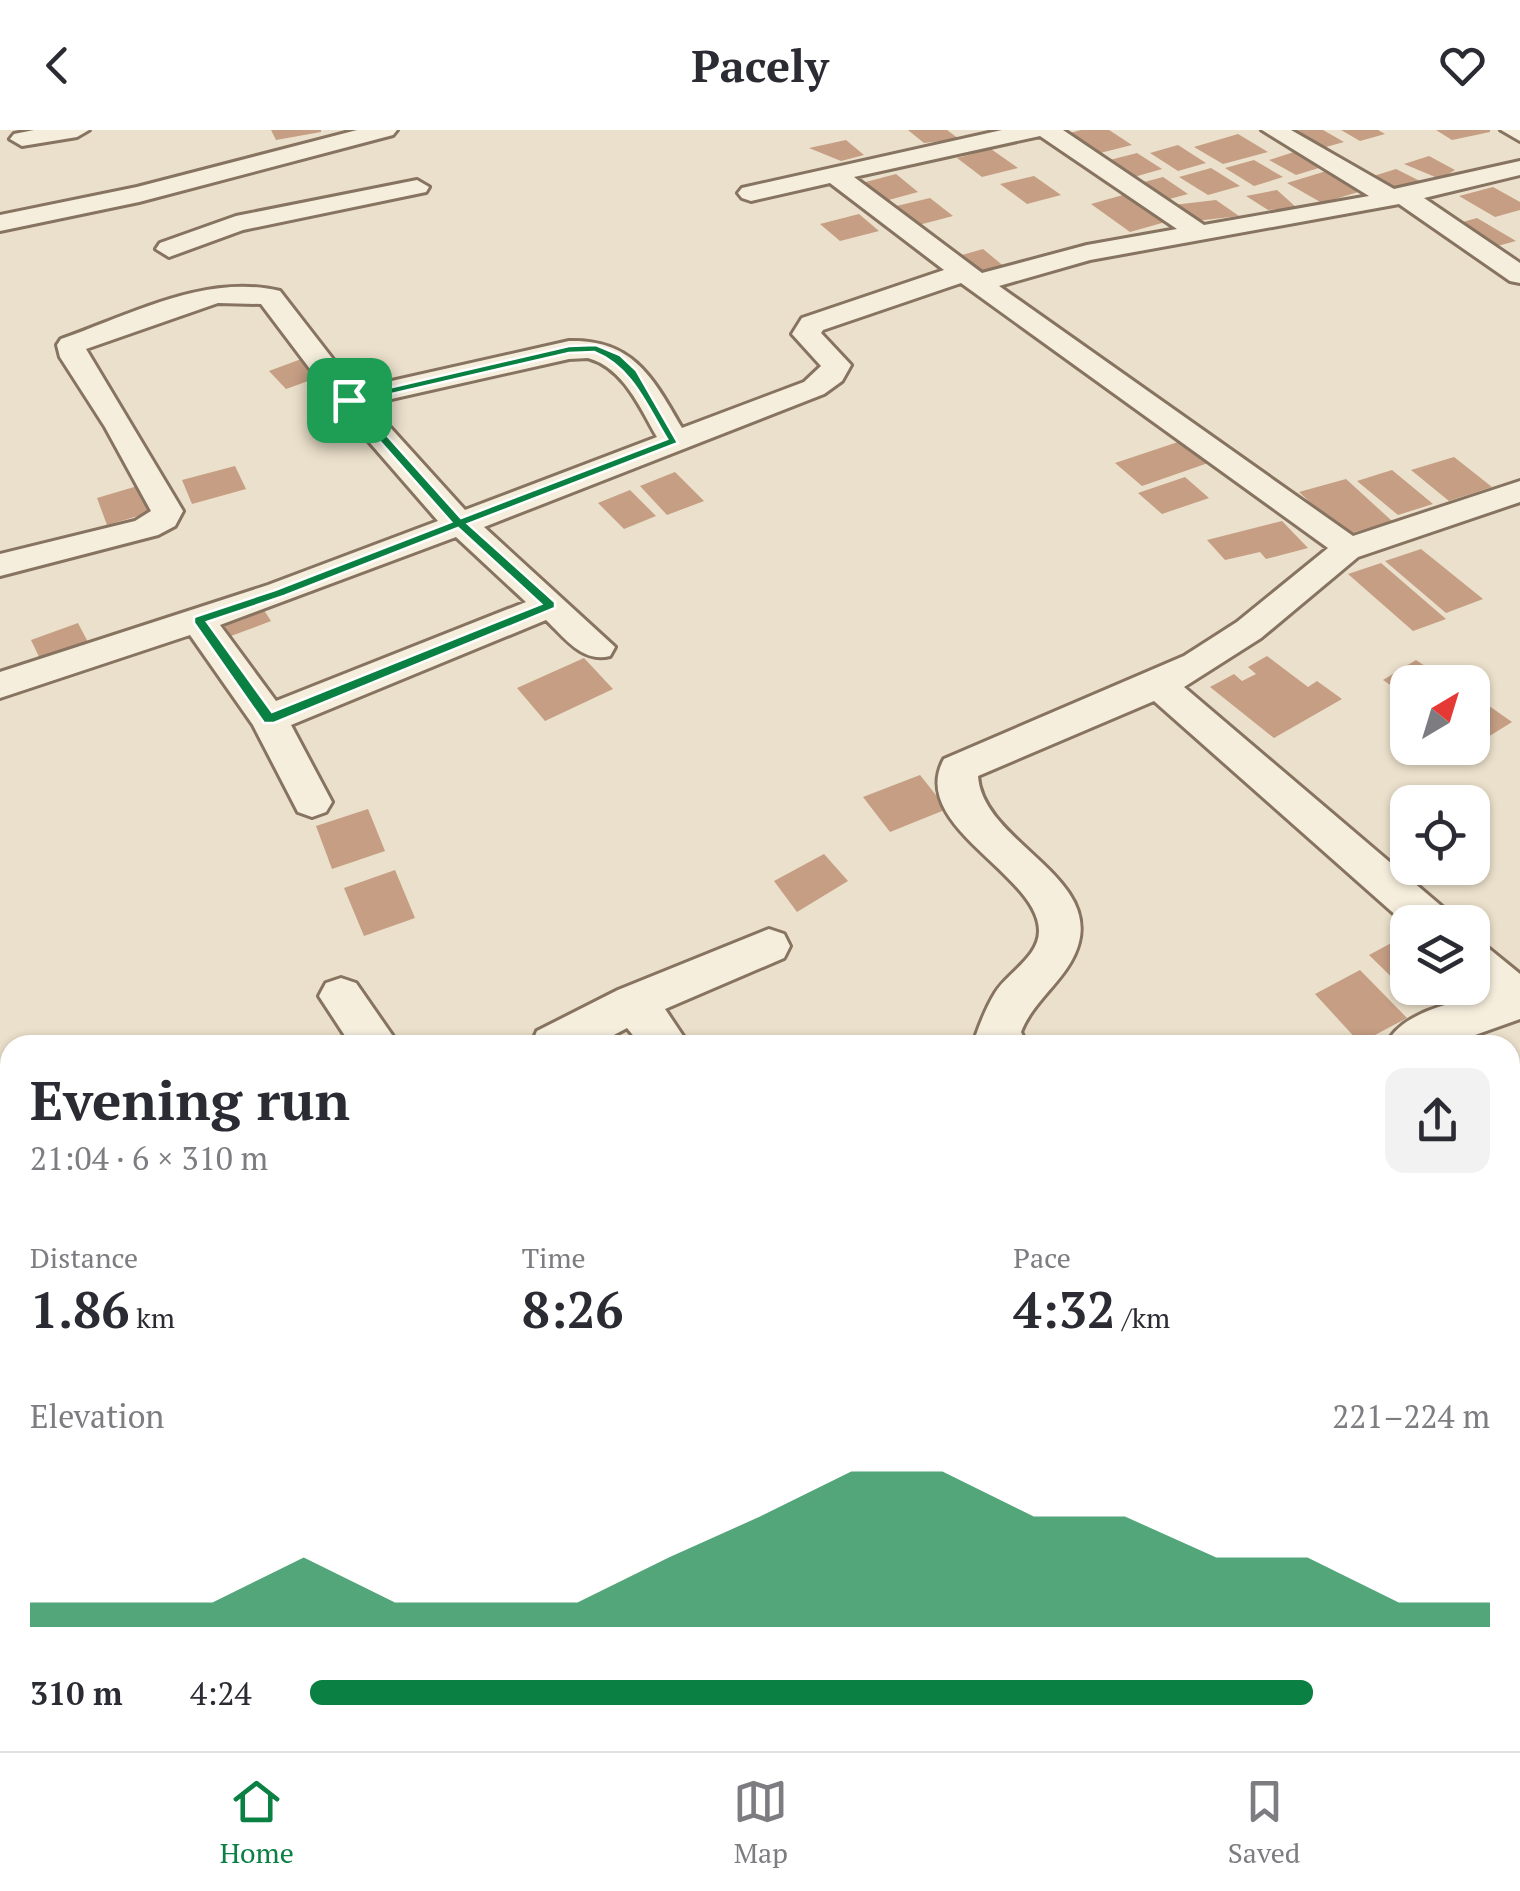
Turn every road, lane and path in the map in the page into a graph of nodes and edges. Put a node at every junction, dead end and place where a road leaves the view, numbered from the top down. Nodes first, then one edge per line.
1 (78, 130) edge
2 (386, 130) edge
3 (1034, 130) edge
4 (1047, 130) edge
5 (1274, 130) edge
6 (1513, 130) edge
7 (1520, 134) edge
8 (22, 140) dead end
9 (250, 167) junction
10 (1520, 168) edge
11 (833, 174) junction
12 (417, 186) dead end
13 (751, 194) dead end
14 (1397, 197) junction
15 (116, 200) junction
16 (278, 214) junction
17 (0, 223) edge
18 (1198, 232) junction
19 (151, 237) junction
20 (1520, 275) edge
21 (973, 277) junction
22 (215, 296) junction
23 (349, 400) junction
24 (674, 441) junction
25 (1520, 490) edge
26 (459, 523) junction
27 (1346, 550) junction
28 (0, 565) edge
29 (550, 605) junction
30 (198, 620) junction
31 (597, 647) dead end
32 (1157, 684) junction
33 (0, 685) edge
34 (269, 719) junction
35 (312, 802) dead end
36 (1411, 905) edge
37 (769, 946) dead end
38 (1490, 974) edge
39 (341, 996) dead end
40 (1520, 1000) edge
41 (634, 1003) junction
42 (370, 1035) edge
43 (572, 1035) edge
44 (659, 1035) edge
45 (998, 1035) edge
46 (1425, 1035) edge

1 - 8 street
2 - 9 street
3 - 11 street
4 - 18 street
5 - 14 street
6 - 7 street
9 - 15 street
9 - 16 street
10 - 14 street
11 - 13 street
11 - 21 street
12 - 16 street
14 - 18 street
14 - 20 street
15 - 17 street
15 - 19 street
16 - 19 street
18 - 21 street
19 - 22 street
21 - 24 street
21 - 27 street
22 - 23 street
22 - 28 street
23 - 24 street
23 - 26 street
24 - 26 street
25 - 27 street
26 - 29 street
26 - 30 street
27 - 32 street
29 - 31 street
29 - 34 street
30 - 33 street
30 - 34 street
32 - 36 street
32 - 45 street
34 - 35 street
37 - 41 street
38 - 40 street
39 - 42 street
40 - 46 street
41 - 43 street
41 - 44 street

